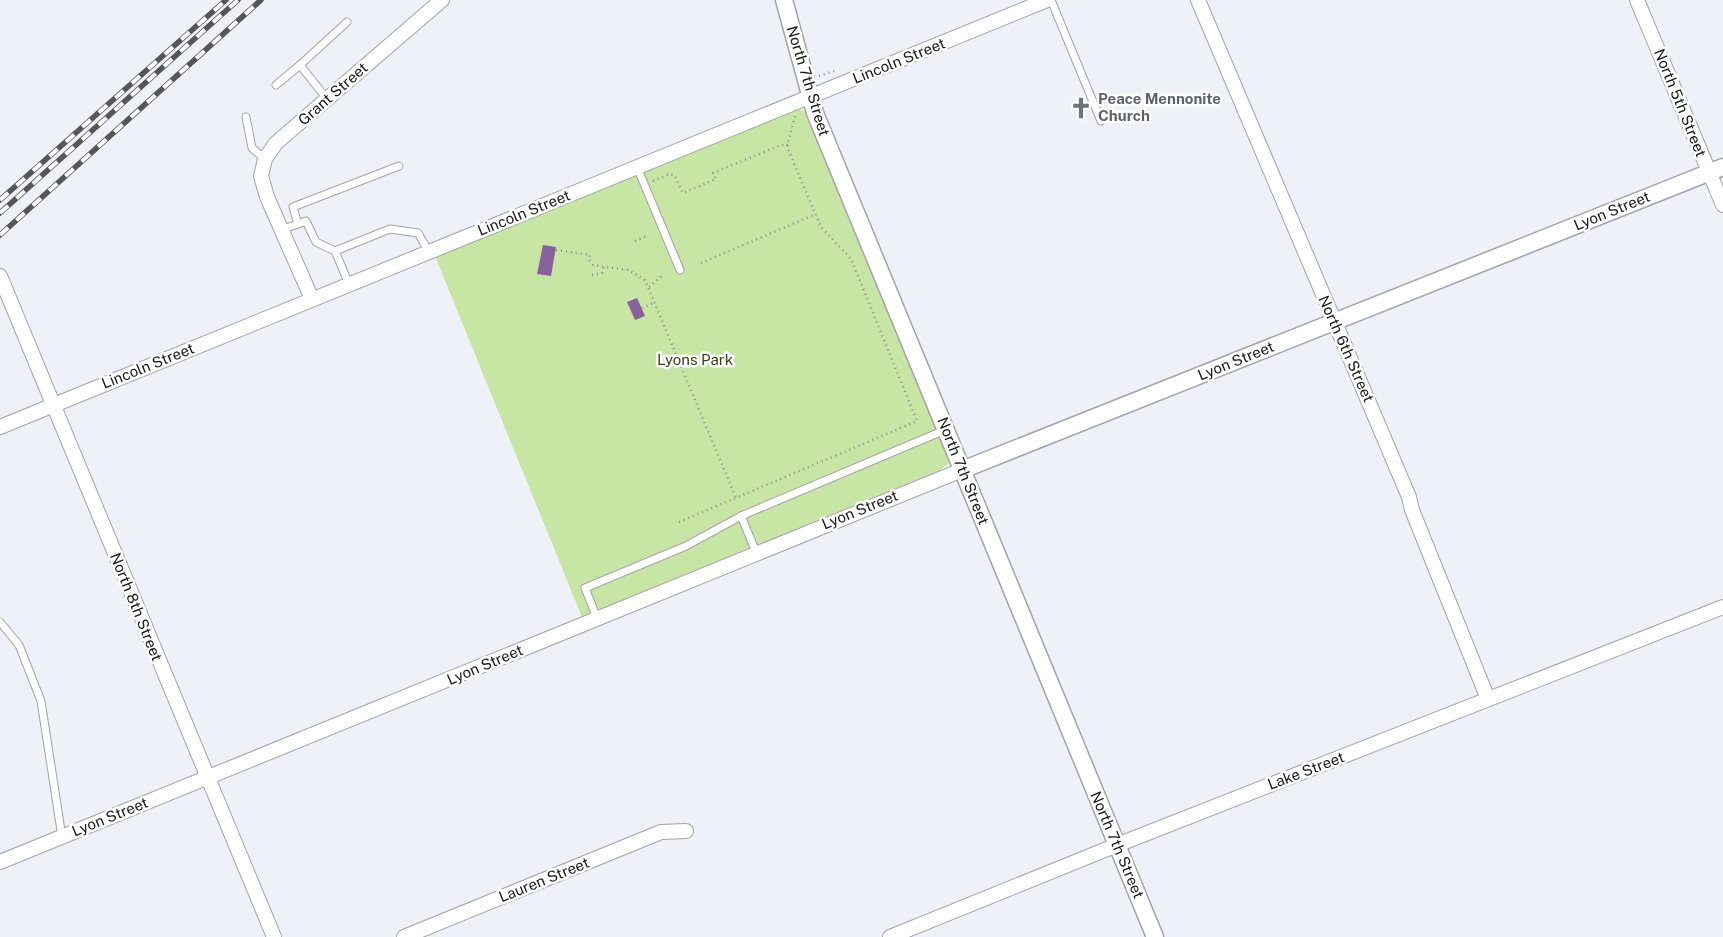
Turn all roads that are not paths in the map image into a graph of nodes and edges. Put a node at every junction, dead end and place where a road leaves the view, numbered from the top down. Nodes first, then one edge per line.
1 (442, 0) edge
2 (784, 0) edge
3 (1047, 0) edge
4 (1051, 0) edge
5 (1198, 0) edge
6 (1637, 0) edge
7 (347, 22) dead end
8 (300, 65) junction
9 (276, 85) dead end
10 (805, 98) junction
11 (327, 99) junction
12 (246, 116) dead end
13 (1101, 121) dead end
14 (265, 159) junction
15 (399, 166) dead end
16 (637, 167) junction
17 (1716, 169) edge
18 (1723, 205) edge
19 (298, 224) junction
20 (281, 230) junction
21 (335, 251) junction
22 (429, 252) junction
23 (680, 270) dead end
24 (0, 276) edge
25 (349, 284) junction
26 (312, 299) junction
27 (1335, 322) junction
28 (52, 405) junction
29 (0, 427) edge
30 (946, 430) junction
31 (962, 470) junction
32 (741, 516) junction
33 (756, 552) junction
34 (1723, 607) edge
35 (597, 618) junction
36 (0, 622) edge
37 (1488, 699) junction
38 (207, 779) junction
39 (686, 831) dead end
40 (62, 837) junction
41 (1117, 845) junction
42 (0, 862) edge
43 (274, 937) edge
44 (404, 937) edge
45 (890, 937) edge
46 (1156, 937) edge

1 - 11 street, Grant Street
2 - 10 street, North 7th Street
3 - 10 street, Lincoln Street
4 - 13 lane
5 - 27 street, North 6th Street
6 - 17 street, North 5th Street
7 - 8 lane
8 - 9 lane
8 - 11 lane
10 - 16 street, Lincoln Street
10 - 30 street, North 7th Street
11 - 14 street, Grant Street
12 - 14 lane
14 - 20 street
15 - 19 lane
16 - 22 street, Lincoln Street
16 - 23 lane
17 - 18 street, North 5th Street
17 - 27 street, Lyon Street
19 - 20 lane
19 - 21 lane
20 - 26 street
21 - 22 lane
21 - 25 lane
22 - 25 street, Lincoln Street
24 - 28 street, North 8th Street
25 - 26 street, Lincoln Street
26 - 28 street, Lincoln Street
27 - 31 street, Lyon Street
27 - 37 street, North 6th Street
28 - 29 street, Lincoln Street
28 - 38 street, North 8th Street
30 - 31 street, North 7th Street
30 - 32 lane
31 - 33 street, Lyon Street
31 - 41 street, North 7th Street
32 - 33 lane
32 - 35 lane
33 - 35 street, Lyon Street
34 - 37 street, Lake Street
35 - 38 street, Lyon Street
36 - 40 lane
37 - 41 street, Lake Street
38 - 40 street, Lyon Street
38 - 43 street, North 8th Street
39 - 44 street, Lauren Street
40 - 42 street, Lyon Street
41 - 45 street, Lake Street
41 - 46 street, North 7th Street

